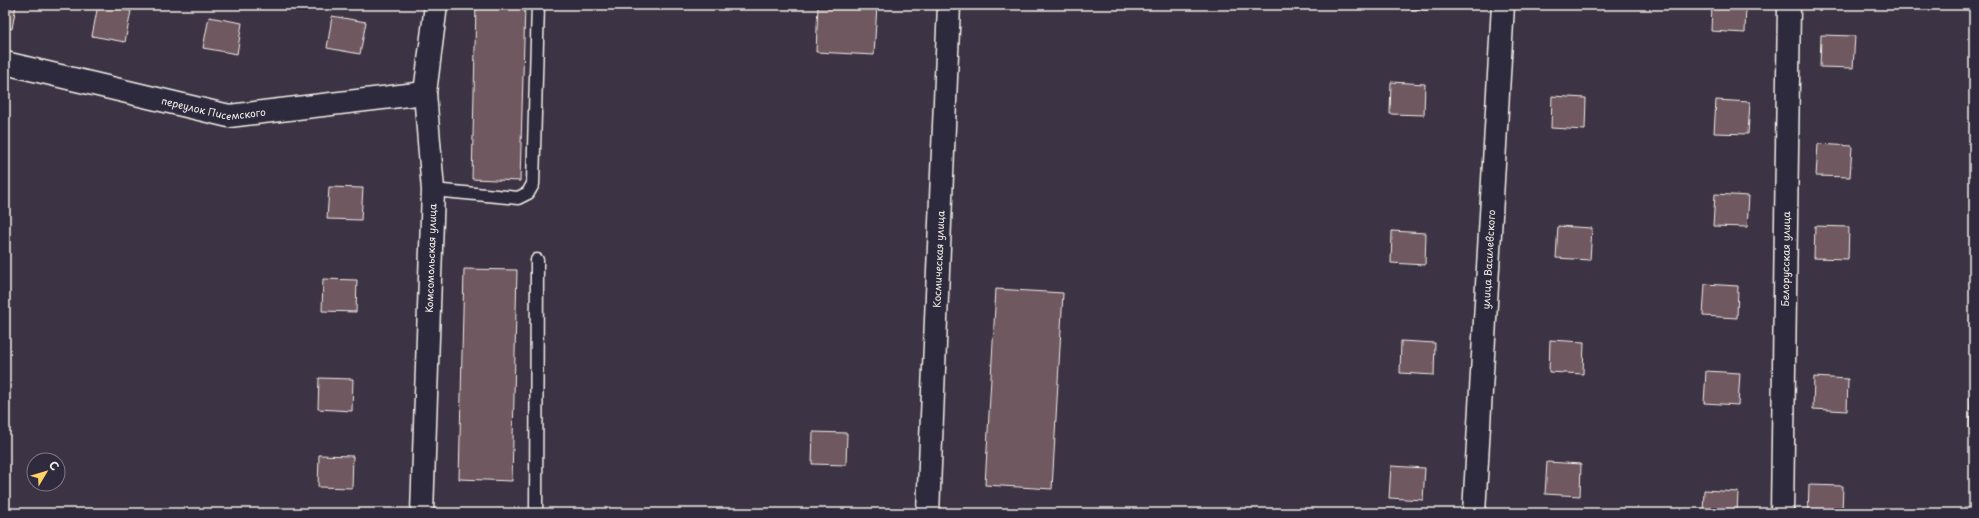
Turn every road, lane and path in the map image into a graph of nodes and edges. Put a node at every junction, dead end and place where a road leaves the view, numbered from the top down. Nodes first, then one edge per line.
1 (436, 5) edge
2 (538, 5) edge
3 (949, 5) edge
4 (1503, 5) edge
5 (1789, 5) edge
6 (5, 63) edge
7 (425, 93) junction
8 (433, 190) junction
9 (538, 260) dead end
10 (422, 513) edge
11 (536, 513) edge
12 (928, 513) edge
13 (1474, 513) edge
14 (1782, 513) edge

1 - 7 street, Комсомольская улица
2 - 8 lane
3 - 12 street, Космическая улица
4 - 13 street, улица Василевского
5 - 14 street, Белорусская улица
6 - 7 street, переулок Писемского
7 - 8 street, Комсомольская улица
8 - 10 street, Комсомольская улица
9 - 11 lane

